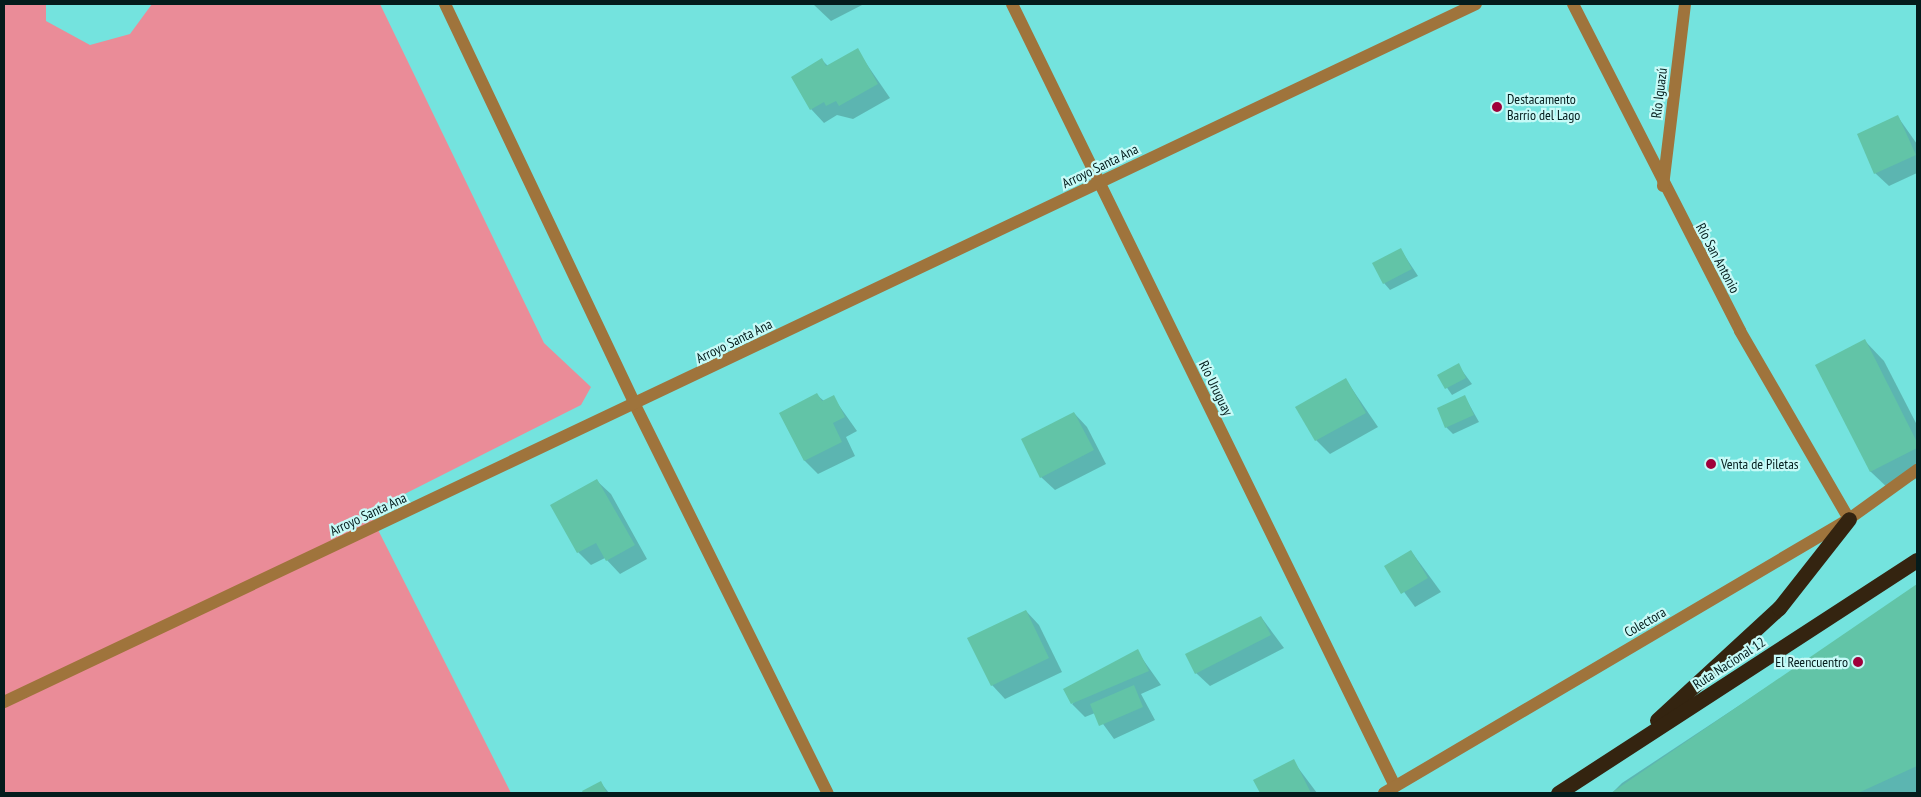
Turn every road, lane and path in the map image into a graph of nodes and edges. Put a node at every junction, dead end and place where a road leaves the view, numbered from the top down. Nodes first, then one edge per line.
1 (445, 4) edge
2 (1012, 4) edge
3 (1476, 4) edge
4 (1573, 4) edge
5 (1685, 4) edge
6 (1098, 184) junction
7 (1663, 186) junction
8 (635, 405) junction
9 (1917, 470) edge
10 (1848, 519) junction
11 (1917, 560) edge
12 (4, 702) edge
13 (1623, 750) junction
14 (1395, 786) junction
15 (1563, 791) edge
16 (828, 793) edge
17 (1384, 793) edge

1 - 8 street
2 - 6 street, Río Uruguay
3 - 6 street, Arroyo Santa Ana
4 - 7 street, Río San Antonio
5 - 7 street, Río Iguazú
6 - 8 street, Arroyo Santa Ana
6 - 14 street, Río Uruguay
7 - 10 street, Río San Antonio
8 - 12 street, Arroyo Santa Ana
8 - 16 street
9 - 10 street, Colectora
10 - 13 highway
10 - 14 street, Colectora
11 - 13 highway, Ruta Nacional 12
13 - 15 highway, Ruta Nacional 12
14 - 17 street, Colectora

